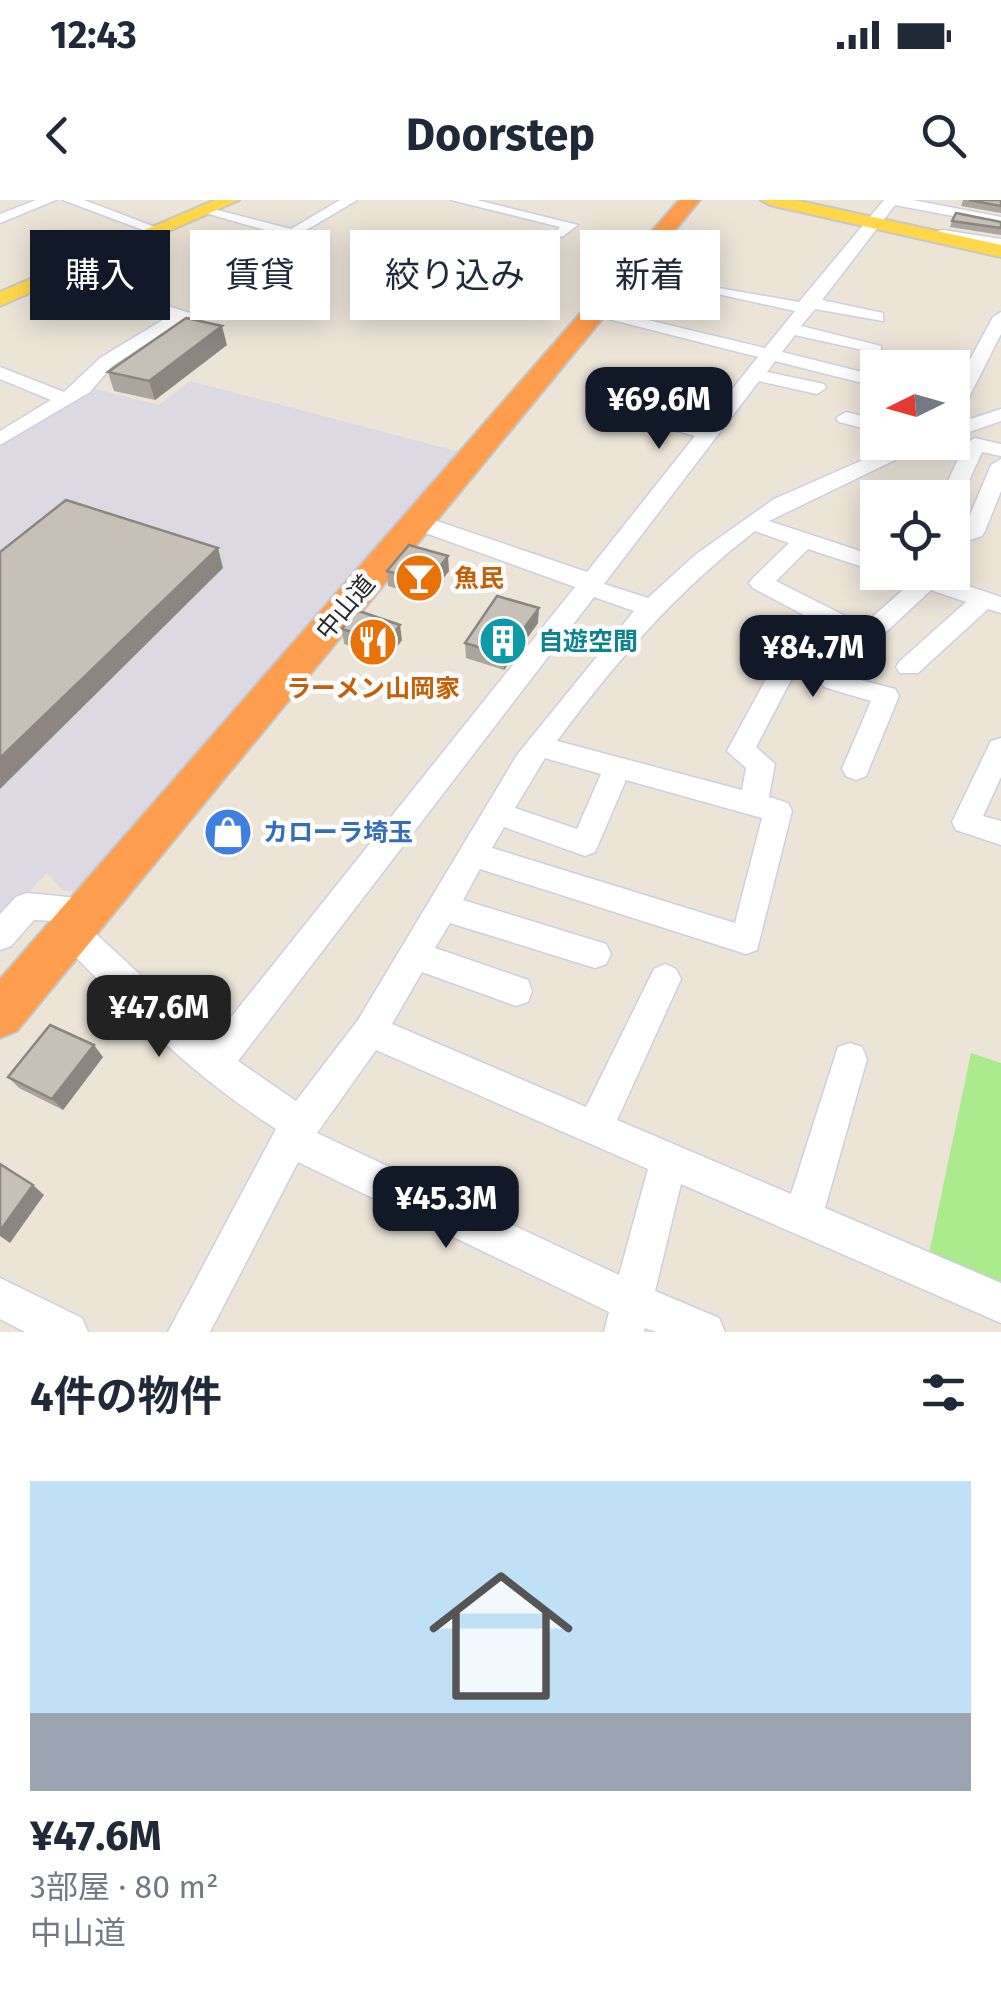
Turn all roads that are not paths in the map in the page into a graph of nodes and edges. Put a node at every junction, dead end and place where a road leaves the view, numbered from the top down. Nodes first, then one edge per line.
1 (50, 200) edge
2 (70, 200) edge
3 (230, 200) edge
4 (350, 200) edge
5 (458, 200) edge
6 (543, 200) edge
7 (690, 200) edge
8 (770, 200) edge
9 (948, 207) edge
10 (202, 210) junction
11 (523, 214) junction
12 (0, 220) edge
13 (1001, 221) edge
14 (871, 222) junction
15 (156, 230) joint
16 (664, 230) edge
17 (562, 233) dead end
18 (925, 234) junction
19 (1001, 250) edge
20 (30, 287) edge
21 (720, 290) edge
22 (0, 300) edge
23 (805, 305) junction
24 (170, 309) edge
25 (877, 317) dead end
26 (1001, 317) edge
27 (587, 320) edge
28 (634, 320) edge
29 (788, 328) junction
30 (996, 337) edge
31 (876, 350) dead end
32 (768, 354) junction
33 (0, 372) edge
34 (752, 374) junction
35 (860, 377) edge
36 (970, 377) edge
37 (817, 388) dead end
38 (646, 394) dead end
39 (66, 399) junction
40 (970, 404) edge
41 (636, 413) dead end
42 (1001, 413) edge
43 (721, 414) junction
44 (846, 418) dead end
45 (860, 422) edge
46 (970, 425) edge
47 (6, 430) edge
48 (706, 433) junction
49 (1001, 450) edge
50 (881, 460) edge
51 (1001, 465) edge
52 (958, 480) edge
53 (970, 515) edge
54 (416, 522) junction
55 (752, 523) junction
56 (970, 533) edge
57 (1001, 538) edge
58 (804, 540) junction
59 (860, 559) edge
60 (588, 584) junction
61 (917, 590) edge
62 (956, 590) edge
63 (995, 602) edge
64 (651, 608) junction
65 (866, 637) junction
66 (909, 666) dead end
67 (780, 676) dead end
68 (538, 746) junction
69 (1001, 748) edge
70 (617, 768) junction
71 (856, 769) dead end
72 (754, 805) junction
73 (497, 813) junction
74 (1001, 833) edge
75 (473, 854) junction
76 (442, 906) junction
77 (79, 920) junction
78 (0, 936) edge
79 (595, 954) dead end
80 (414, 955) junction
81 (664, 980) dead end
82 (516, 991) dead end
83 (0, 1014) edge
84 (370, 1031) junction
85 (850, 1058) dead end
86 (214, 1065) junction
87 (595, 1128) junction
88 (296, 1131) junction
89 (669, 1160) junction
90 (803, 1217) junction
91 (0, 1298) edge
92 (1001, 1302) edge
93 (628, 1317) edge
94 (68, 1332) edge
95 (188, 1332) edge
96 (705, 1332) edge

1 - 12 street
2 - 15 street
3 - 10 main road
4 - 10 street
5 - 11 street
6 - 11 street
7 - 16 highway, 中山道
8 - 14 main road
9 - 13 street
9 - 14 street
9 - 18 street
10 - 15 main road
11 - 17 street
14 - 18 main road
14 - 23 street
18 - 19 street
18 - 19 main road
20 - 22 main road
21 - 23 street
23 - 25 street
23 - 29 street
24 - 39 street
26 - 30 street
27 - 54 highway, 中山道
28 - 32 street
29 - 31 street
29 - 32 street
30 - 36 street
32 - 34 street
32 - 35 street
33 - 39 street
34 - 37 street
34 - 43 street
38 - 43 street
39 - 47 street
40 - 42 street
41 - 48 street
42 - 46 street
43 - 48 street
44 - 45 street
48 - 60 street
49 - 52 street
50 - 55 street
51 - 53 street
54 - 60 street
54 - 77 highway, 中山道
55 - 58 street
55 - 64 street
56 - 57 street
58 - 59 street
58 - 65 street
60 - 64 street
60 - 86 street
61 - 65 street
62 - 63 street
63 - 66 street
64 - 68 street
65 - 71 street
67 - 72 street
68 - 70 street
68 - 73 street
69 - 74 street
70 - 72 street
70 - 73 street
72 - 75 street
73 - 75 street
75 - 76 street
76 - 79 street
76 - 80 street
77 - 78 street
77 - 83 highway, 中山道
77 - 86 street
80 - 82 street
80 - 84 street
81 - 87 street
84 - 87 street
84 - 88 street
85 - 90 street
86 - 88 street
87 - 89 street
88 - 93 street
88 - 95 street
89 - 90 street
89 - 93 street
90 - 92 street
91 - 94 street
93 - 96 street

